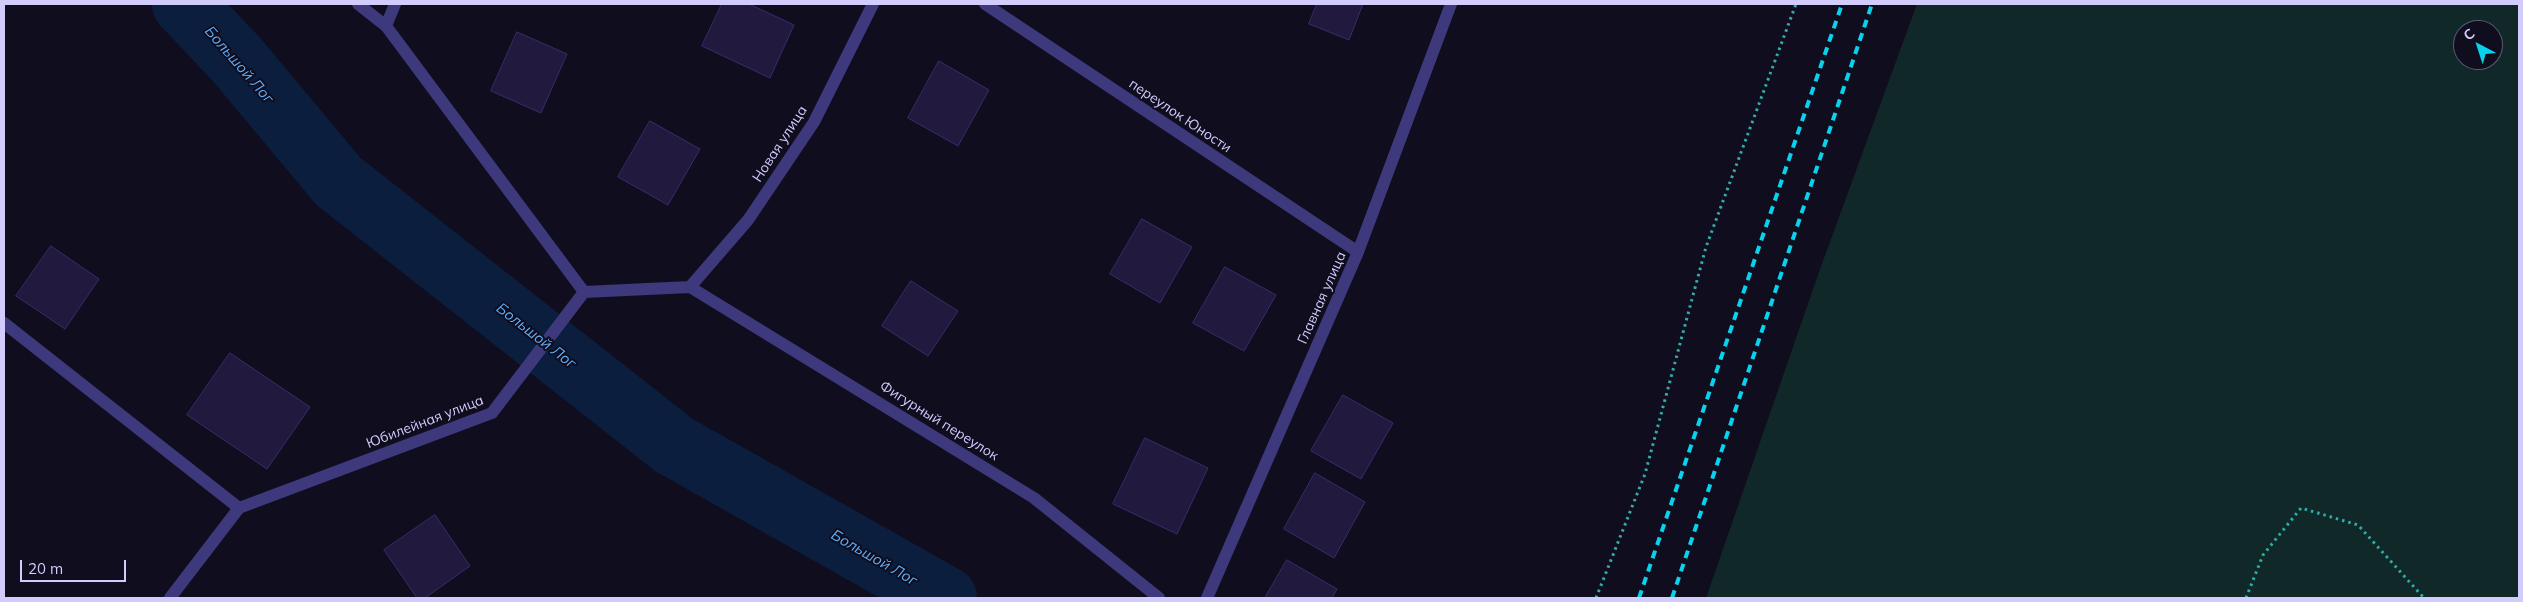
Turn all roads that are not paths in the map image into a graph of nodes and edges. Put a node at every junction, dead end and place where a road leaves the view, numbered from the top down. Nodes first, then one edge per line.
1 (358, 4) edge
2 (395, 4) edge
3 (873, 4) edge
4 (985, 4) edge
5 (1451, 4) edge
6 (386, 26) junction
7 (1358, 252) junction
8 (690, 287) junction
9 (584, 292) junction
10 (4, 323) edge
11 (239, 508) junction
12 (170, 598) edge
13 (1159, 598) edge
14 (1206, 598) edge

1 - 6 street
2 - 6 street
3 - 8 street, Новая улица
4 - 7 street, переулок Юности
5 - 7 street, Главная улица
6 - 9 street
7 - 14 street, Главная улица
8 - 9 street
8 - 13 street, Фигурный переулок
9 - 11 street, Юбилейная улица
10 - 11 street
11 - 12 street

